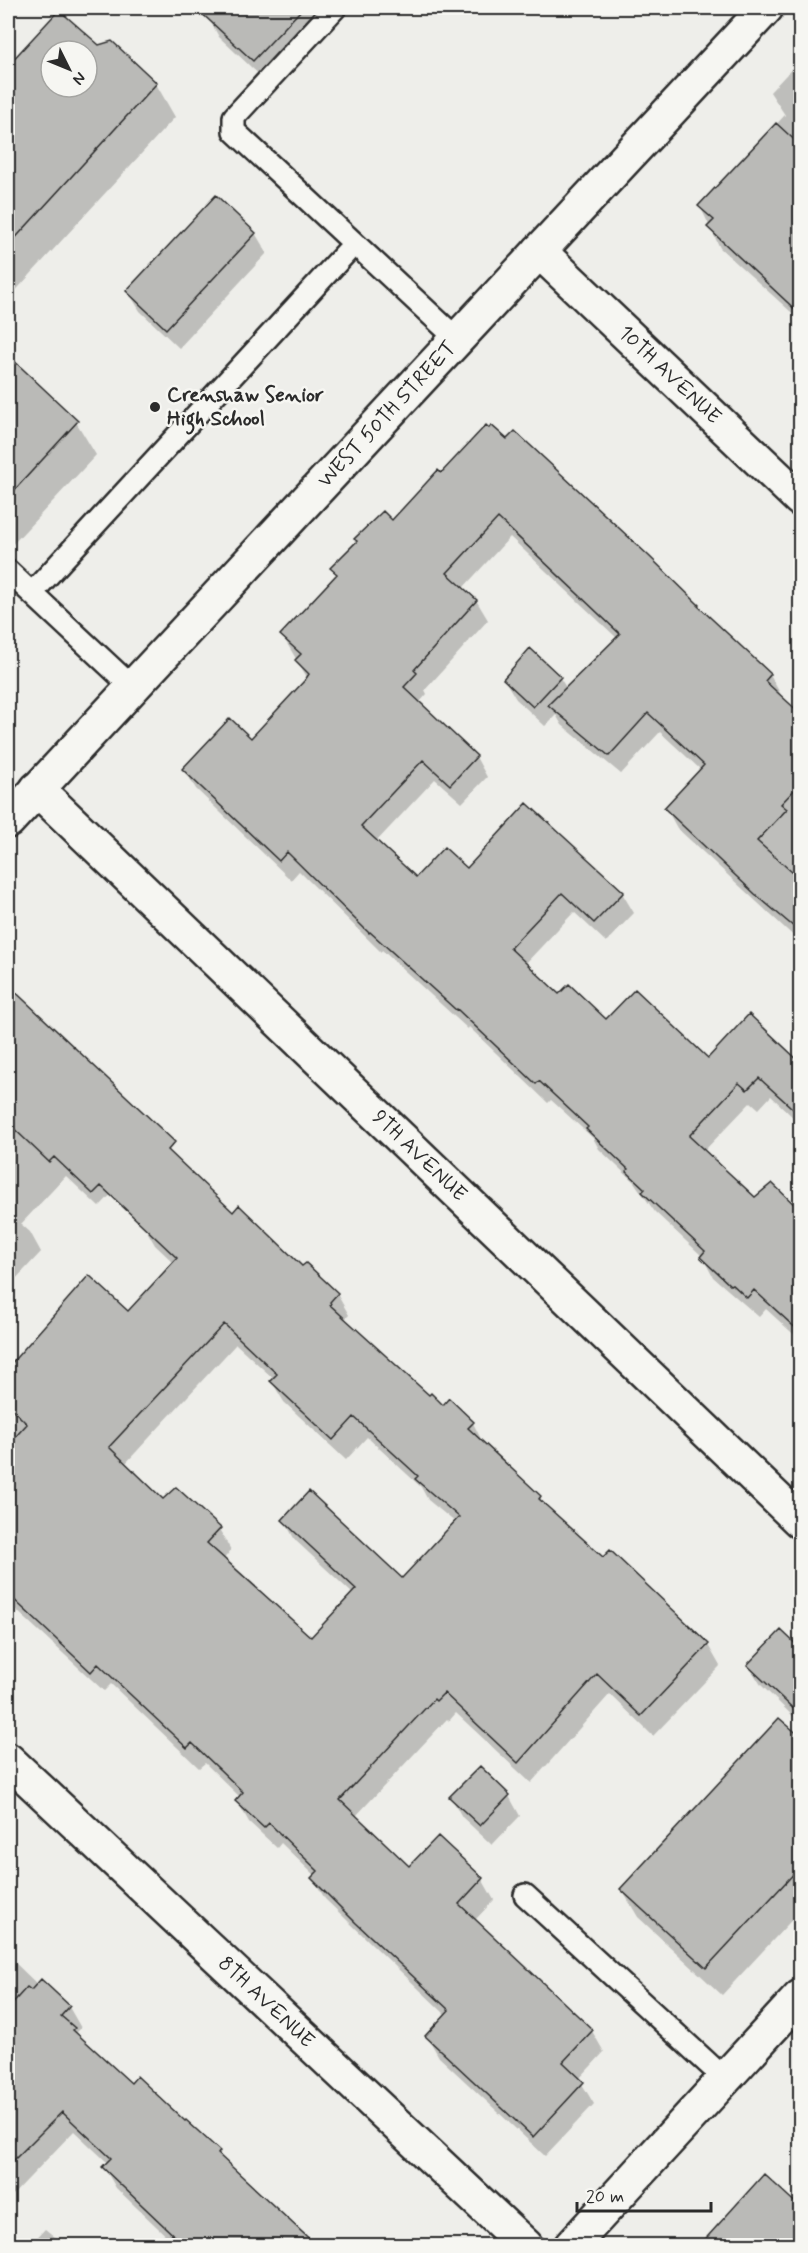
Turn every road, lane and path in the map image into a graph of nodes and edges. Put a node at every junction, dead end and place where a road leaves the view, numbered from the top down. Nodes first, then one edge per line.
1 (335, 8) edge
2 (766, 8) edge
3 (354, 244) junction
4 (539, 251) junction
5 (457, 339) junction
6 (801, 500) edge
7 (8, 571) edge
8 (32, 593) junction
9 (132, 687) junction
10 (37, 789) junction
11 (8, 821) edge
12 (801, 1521) edge
13 (8, 1760) edge
14 (525, 1895) dead end
15 (801, 1996) edge
16 (724, 2079) junction
17 (526, 2246) edge
18 (571, 2246) edge

1 - 3 lane
2 - 4 street, WEST 50TH STREET
3 - 5 lane
3 - 8 lane
4 - 5 street, WEST 50TH STREET
4 - 6 street, 10TH AVENUE
5 - 9 street, WEST 50TH STREET
7 - 8 lane
8 - 9 lane
9 - 10 street, WEST 50TH STREET
10 - 11 street, WEST 50TH STREET
10 - 12 street, 9TH AVENUE
13 - 17 street, 8TH AVENUE
14 - 16 lane
15 - 16 street
16 - 18 street

